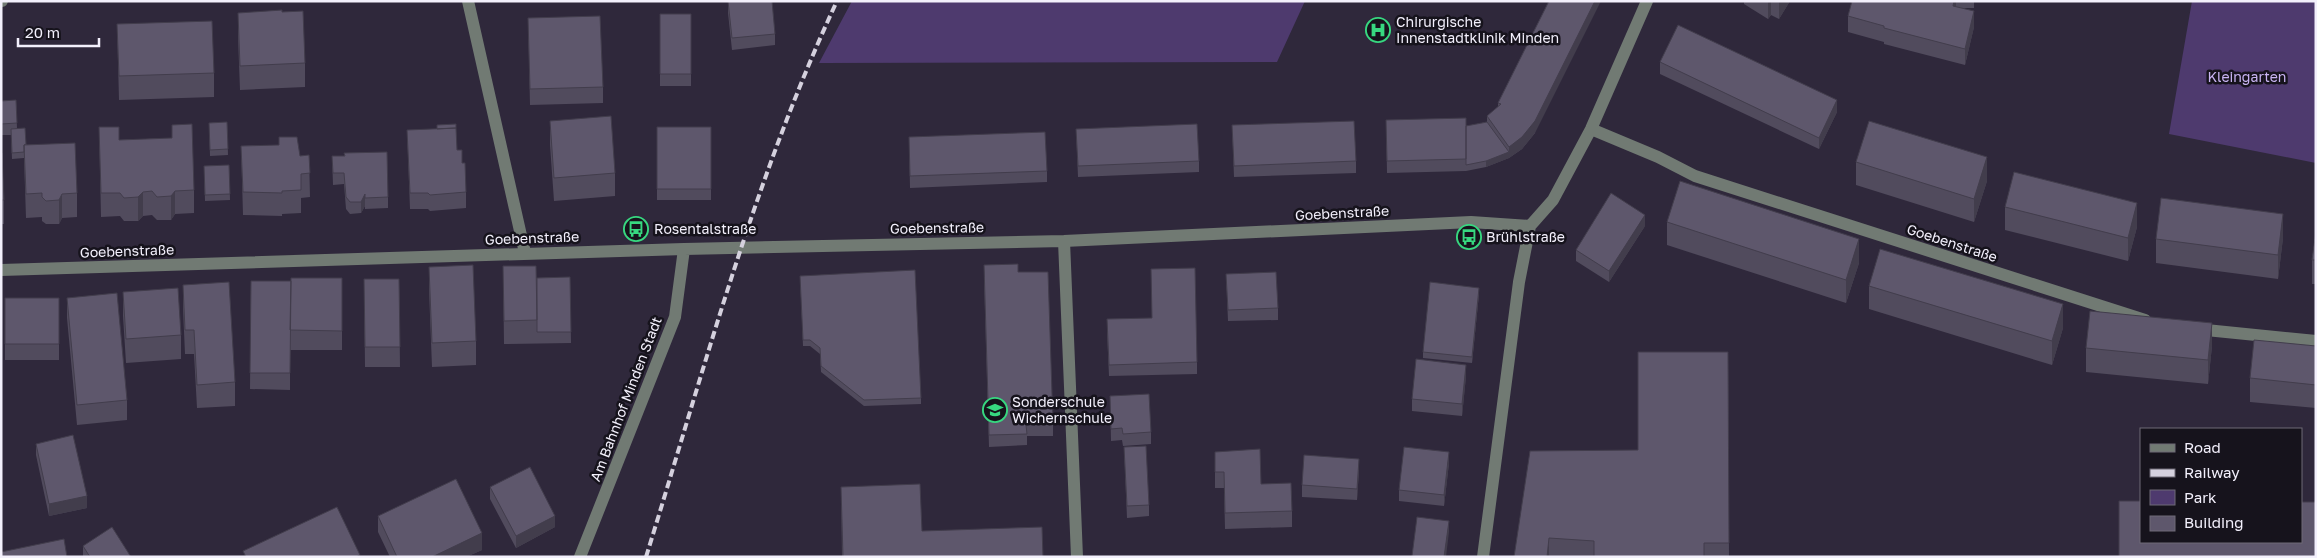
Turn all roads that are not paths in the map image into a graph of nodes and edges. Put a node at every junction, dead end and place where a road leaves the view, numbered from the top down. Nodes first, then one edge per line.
1 (468, 1) edge
2 (1647, 1) edge
3 (1591, 129) junction
4 (1530, 226) junction
5 (1064, 241) junction
6 (684, 249) junction
7 (525, 254) junction
8 (1, 270) edge
9 (2153, 322) edge
10 (2181, 327) edge
11 (2316, 341) edge
12 (580, 557) edge
13 (1077, 557) edge
14 (1483, 557) edge

1 - 7 street
2 - 3 street
3 - 4 street
3 - 9 street, Goebenstraße
4 - 5 street, Goebenstraße
4 - 14 street
5 - 6 street, Goebenstraße
5 - 13 street
6 - 7 street, Goebenstraße
6 - 12 street, Am Bahnhof Minden Stadt
7 - 8 street, Goebenstraße
10 - 11 street

